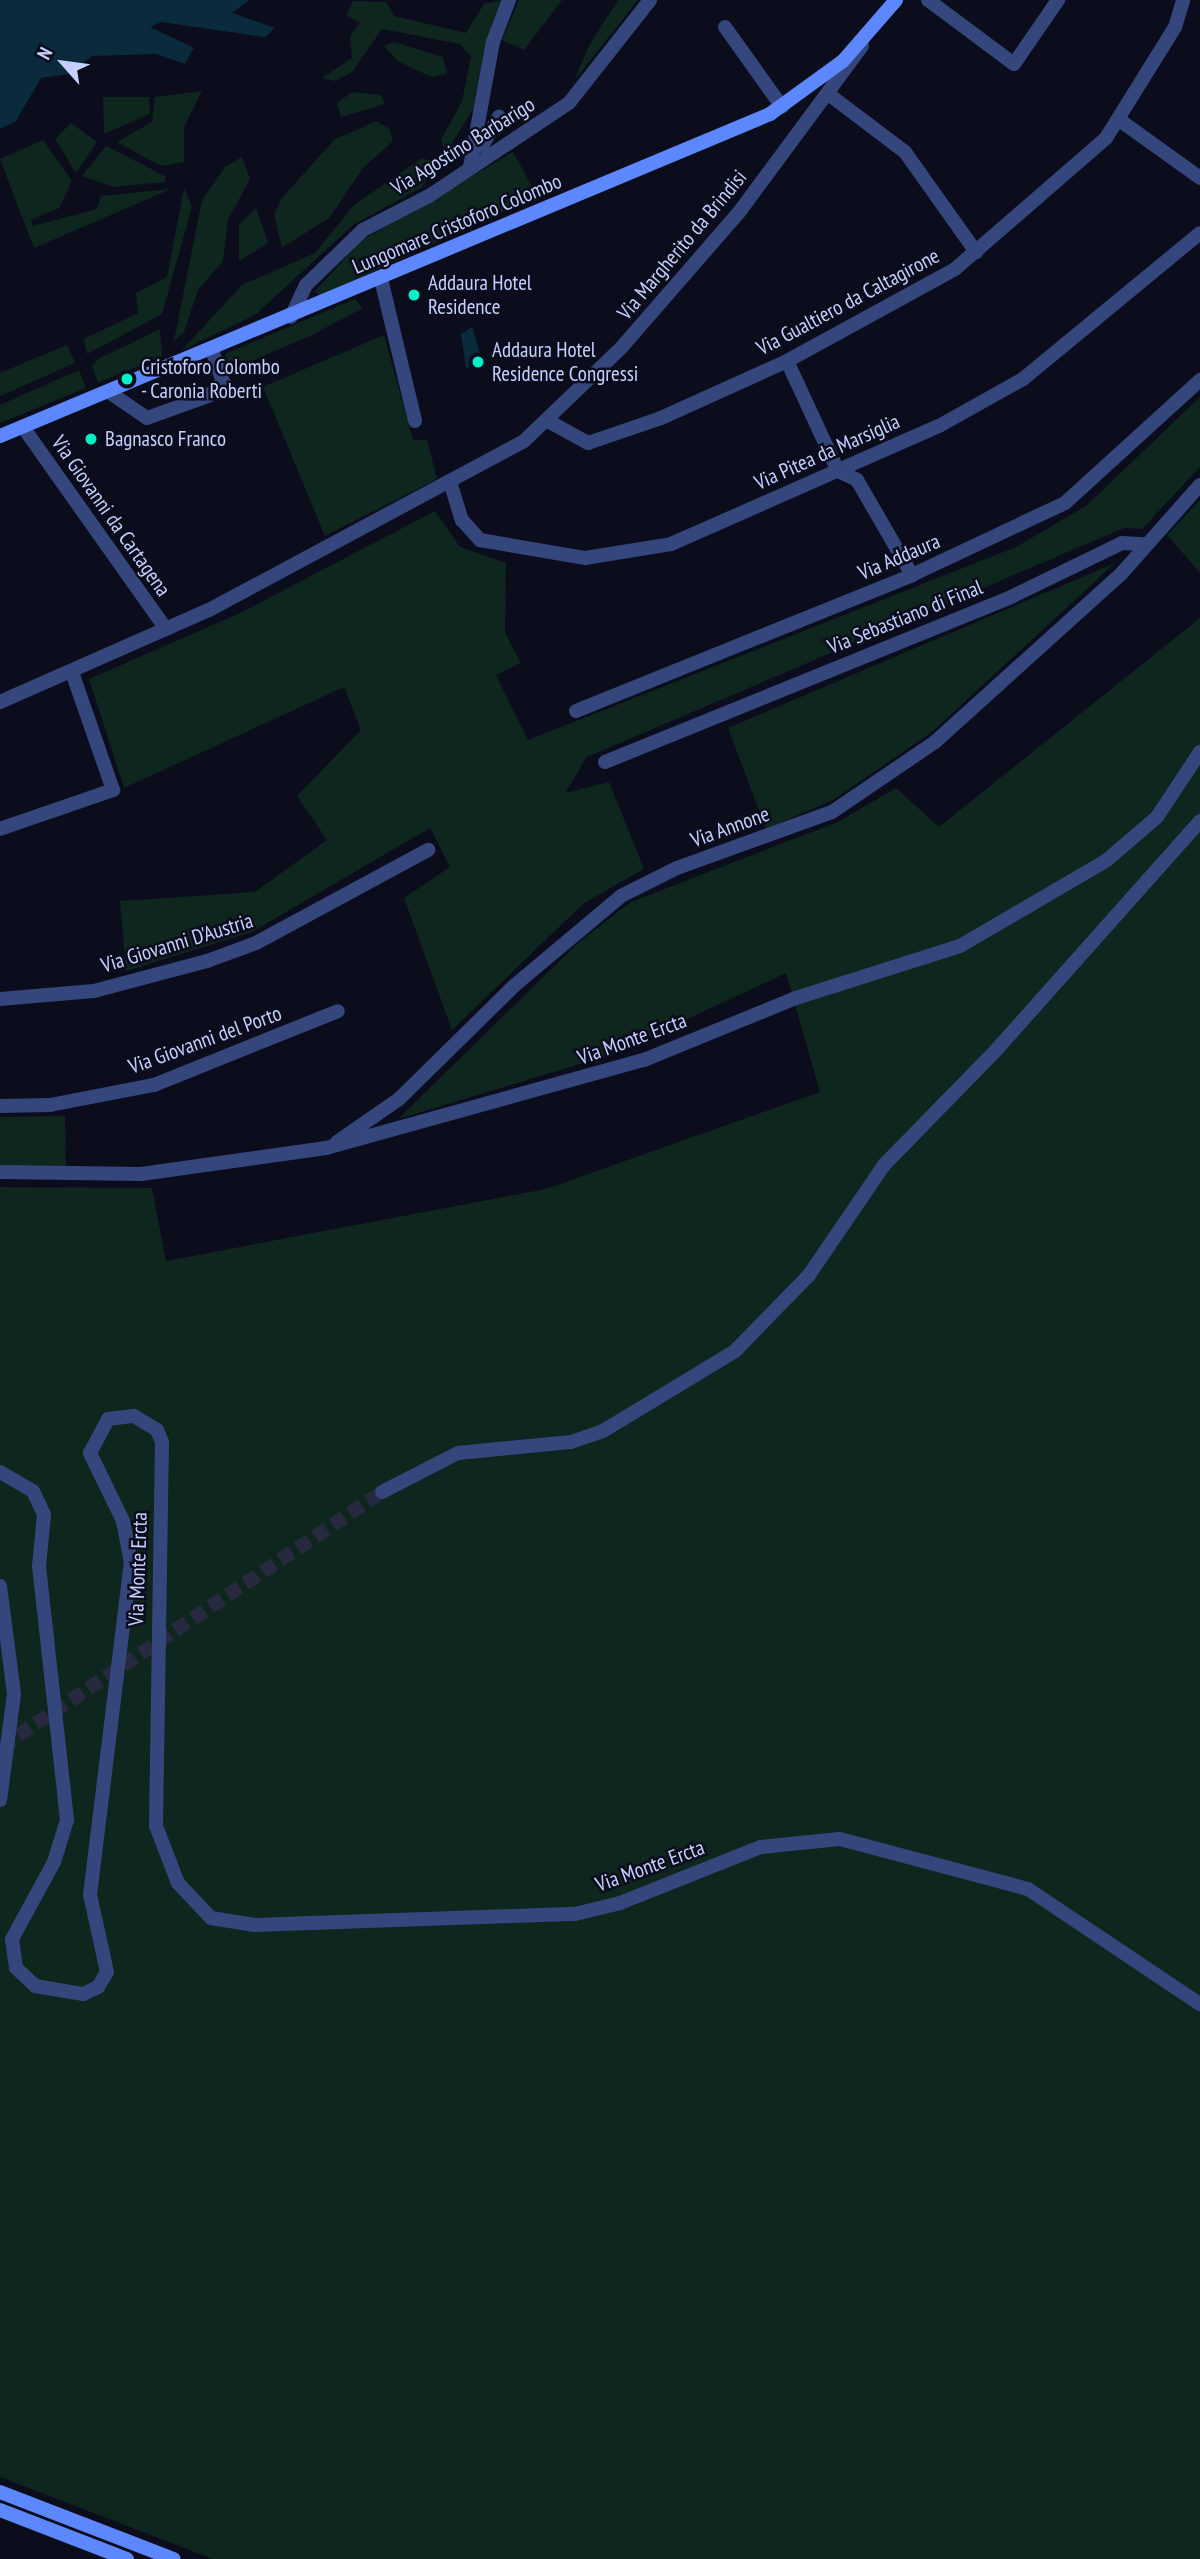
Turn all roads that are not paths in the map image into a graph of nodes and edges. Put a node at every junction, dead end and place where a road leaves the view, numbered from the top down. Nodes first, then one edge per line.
1 (509, 0) edge
2 (650, 0) edge
3 (896, 0) edge
4 (928, 0) edge
5 (1058, 0) edge
6 (1182, 0) edge
7 (725, 27) dead end
8 (867, 36) junction
9 (831, 96) junction
10 (782, 107) junction
11 (499, 116) dead end
12 (1118, 119) junction
13 (470, 169) junction
14 (1200, 178) edge
15 (1200, 233) edge
16 (976, 252) junction
17 (381, 279) junction
18 (291, 317) junction
19 (212, 350) junction
20 (787, 361) junction
21 (1200, 380) edge
22 (109, 391) junction
23 (415, 421) dead end
24 (548, 421) junction
25 (23, 427) junction
26 (0, 436) edge
27 (838, 471) junction
28 (451, 485) junction
29 (1200, 485) edge
30 (1144, 544) junction
31 (912, 575) junction
32 (166, 629) junction
33 (72, 672) junction
34 (0, 702) edge
35 (576, 711) dead end
36 (1200, 752) edge
37 (605, 762) dead end
38 (1200, 821) edge
39 (0, 830) edge
40 (428, 850) dead end
41 (0, 999) edge
42 (338, 1011) dead end
43 (0, 1106) edge
44 (326, 1148) junction
45 (0, 1172) edge
46 (0, 1472) edge
47 (382, 1492) tunnel mouth
48 (0, 1586) edge
49 (0, 1800) edge
50 (1200, 2004) edge
51 (0, 2492) edge
52 (0, 2510) edge
53 (127, 2559) edge
54 (174, 2559) edge

1 - 13 street
2 - 13 street, Via Agostino Barbarigo
3 - 8 main road, Lungomare Cristoforo Colombo
4 - 5 street
6 - 12 street, Via Gualtiero da Caltagirone
7 - 10 street
8 - 9 street, Via Margherito da Brindisi
8 - 10 main road, Lungomare Cristoforo Colombo
9 - 16 street
9 - 24 street, Via Margherito da Brindisi
10 - 17 main road, Lungomare Cristoforo Colombo
11 - 13 street
12 - 14 street
12 - 16 street, Via Gualtiero da Caltagirone
13 - 18 street, Via Agostino Barbarigo
15 - 27 street, Via Pitea da Marsiglia
16 - 20 street, Via Gualtiero da Caltagirone
17 - 18 main road, Lungomare Cristoforo Colombo
17 - 23 street
18 - 19 main road, Lungomare Cristoforo Colombo
19 - 22 main road, Lungomare Cristoforo Colombo
19 - 22 street
20 - 24 street, Via Gualtiero da Caltagirone
20 - 27 street
21 - 31 street, Via Addaura
22 - 25 main road, Lungomare Cristoforo Colombo
24 - 28 street, Via Margherito da Brindisi
25 - 26 main road, Lungomare Cristoforo Colombo
25 - 32 street, Via Giovanni da Cartagena
27 - 28 street, Via Pitea da Marsiglia
27 - 31 street
28 - 32 street, Via Margherito da Brindisi
29 - 30 street
30 - 37 street, Via Sebastiano di Final
30 - 44 street, Via Annone
31 - 35 street, Via Addaura
32 - 33 street, Via Margherito da Brindisi
33 - 34 street, Via Margherito da Brindisi
33 - 39 street
36 - 44 street, Via Monte Ercta
38 - 47 street
40 - 41 street, Via Giovanni D'Austria
42 - 43 street, Via Giovanni del Porto
44 - 45 street, Via Monte Ercta
46 - 50 street, Via Monte Ercta
48 - 49 street
51 - 54 main road
52 - 53 main road

